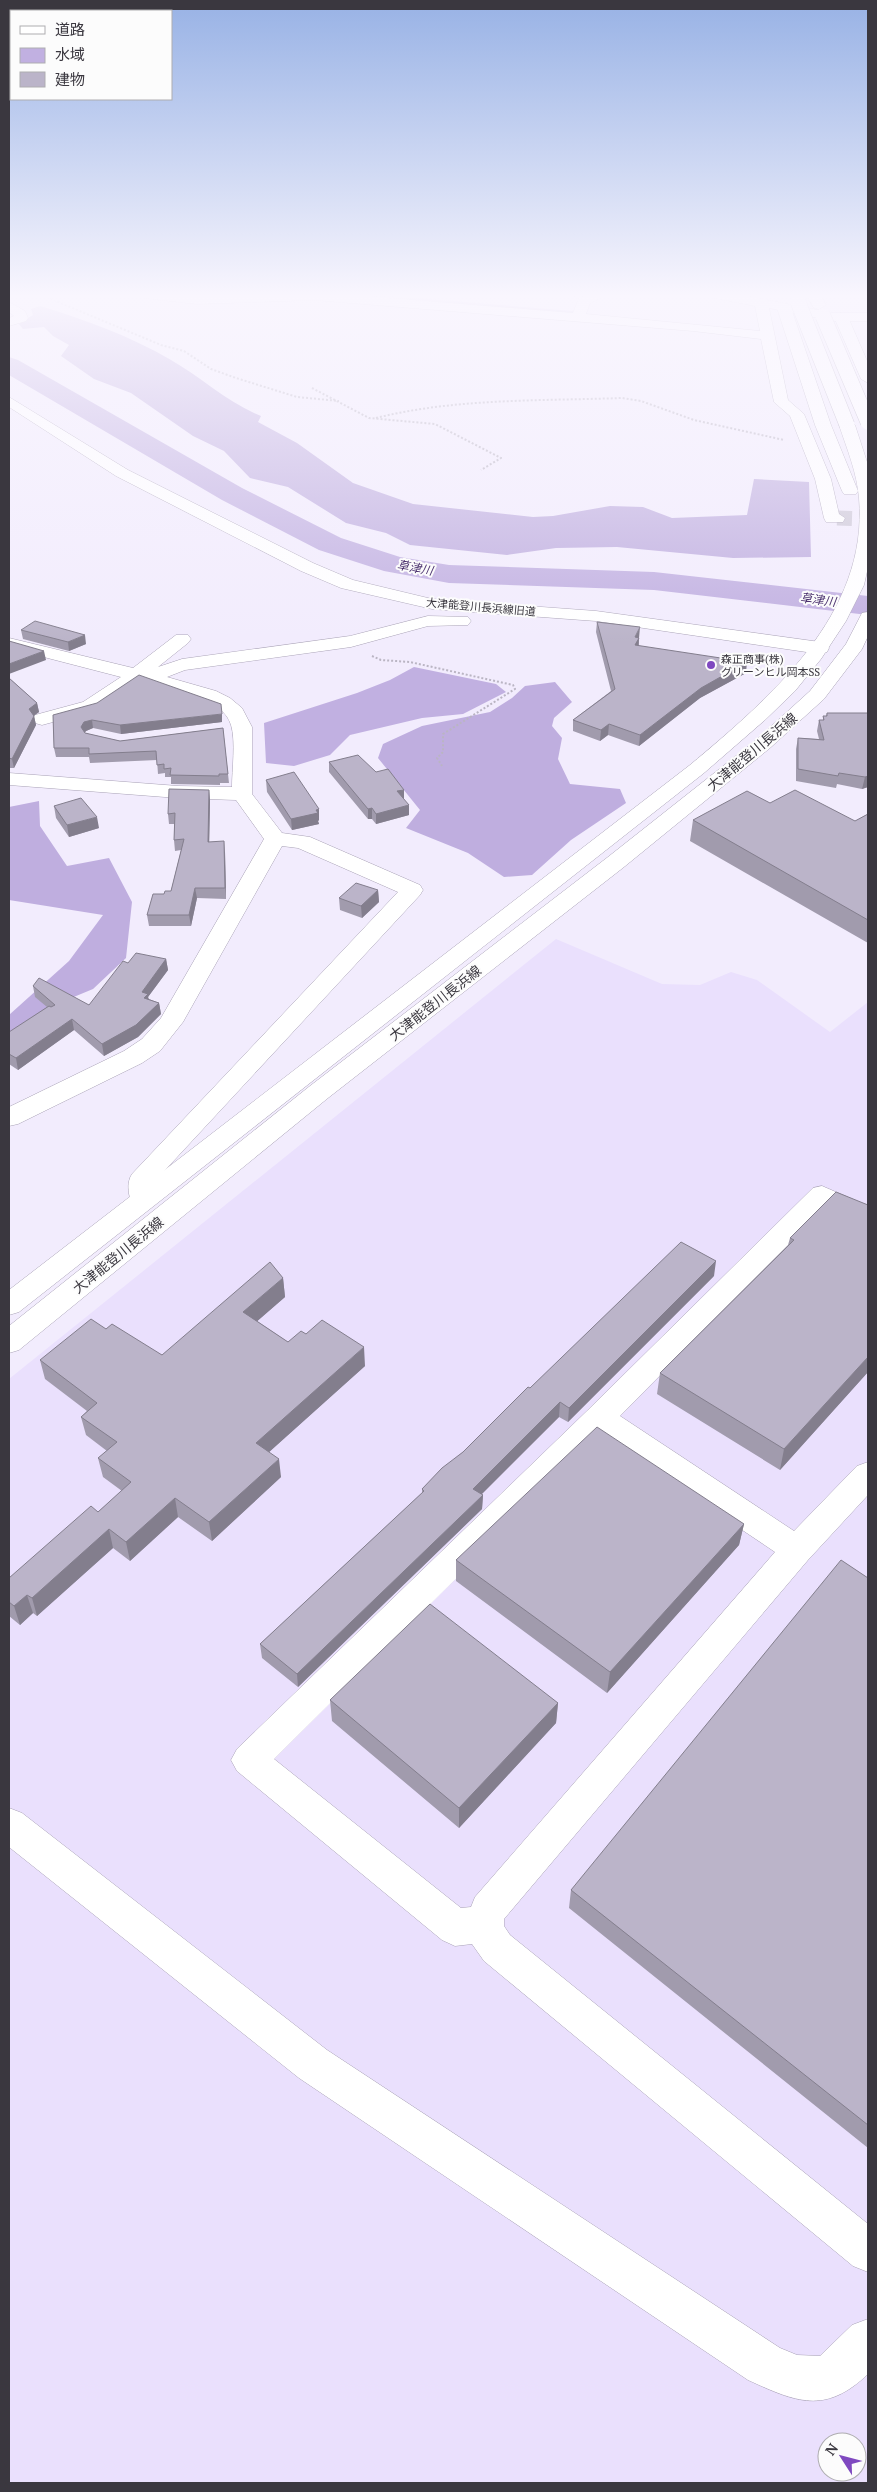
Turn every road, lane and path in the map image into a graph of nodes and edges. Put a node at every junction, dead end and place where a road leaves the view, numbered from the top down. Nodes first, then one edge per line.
1 (24, 410) edge
2 (354, 410) edge
3 (408, 410) edge
4 (666, 410) edge
5 (792, 410) edge
6 (818, 410) edge
7 (840, 410) edge
8 (863, 410) edge
9 (376, 418) junction
10 (868, 422) edge
11 (787, 440) dead end
12 (481, 470) dead end
13 (837, 518) dead end
14 (868, 534) edge
15 (596, 616) junction
16 (865, 623) edge
17 (182, 639) dead end
18 (344, 642) junction
19 (9, 643) edge
20 (820, 648) junction
21 (28, 649) junction
22 (859, 654) edge
23 (9, 660) edge
24 (142, 676) junction
25 (42, 720) dead end
26 (442, 766) dead end
27 (9, 779) edge
28 (242, 794) junction
29 (276, 839) junction
30 (9, 1118) edge
31 (143, 1200) junction
32 (868, 1217) edge
33 (9, 1305) edge
34 (9, 1342) edge
35 (599, 1418) junction
36 (865, 1485) edge
37 (797, 1550) junction
38 (9, 1825) edge
39 (484, 1924) junction
40 (868, 2251) edge
41 (868, 2341) edge

1 - 15 street, 大津能登川長浜線旧道
2 - 9 path
3 - 9 path
4 - 11 path
5 - 13 street
6 - 14 street
7 - 14 street, 大津能登川長浜線, bridge
8 - 10 street, bridge
9 - 12 path
14 - 20 street, 大津能登川長浜線
15 - 18 street
15 - 20 street, 大津能登川長浜線旧道
16 - 22 street, 大津能登川長浜線
17 - 24 street
18 - 24 street
18 - 26 path
19 - 21 street
20 - 22 street, 大津能登川長浜線旧道
20 - 31 street, 大津能登川長浜線
21 - 23 street
21 - 24 street
22 - 34 street, 大津能登川長浜線
24 - 25 street
24 - 28 street
27 - 28 street
28 - 29 street
29 - 30 street
29 - 31 street
31 - 33 street, 大津能登川長浜線
32 - 35 street
35 - 37 street
35 - 39 street
36 - 37 street
37 - 39 street
38 - 41 street
39 - 40 street

